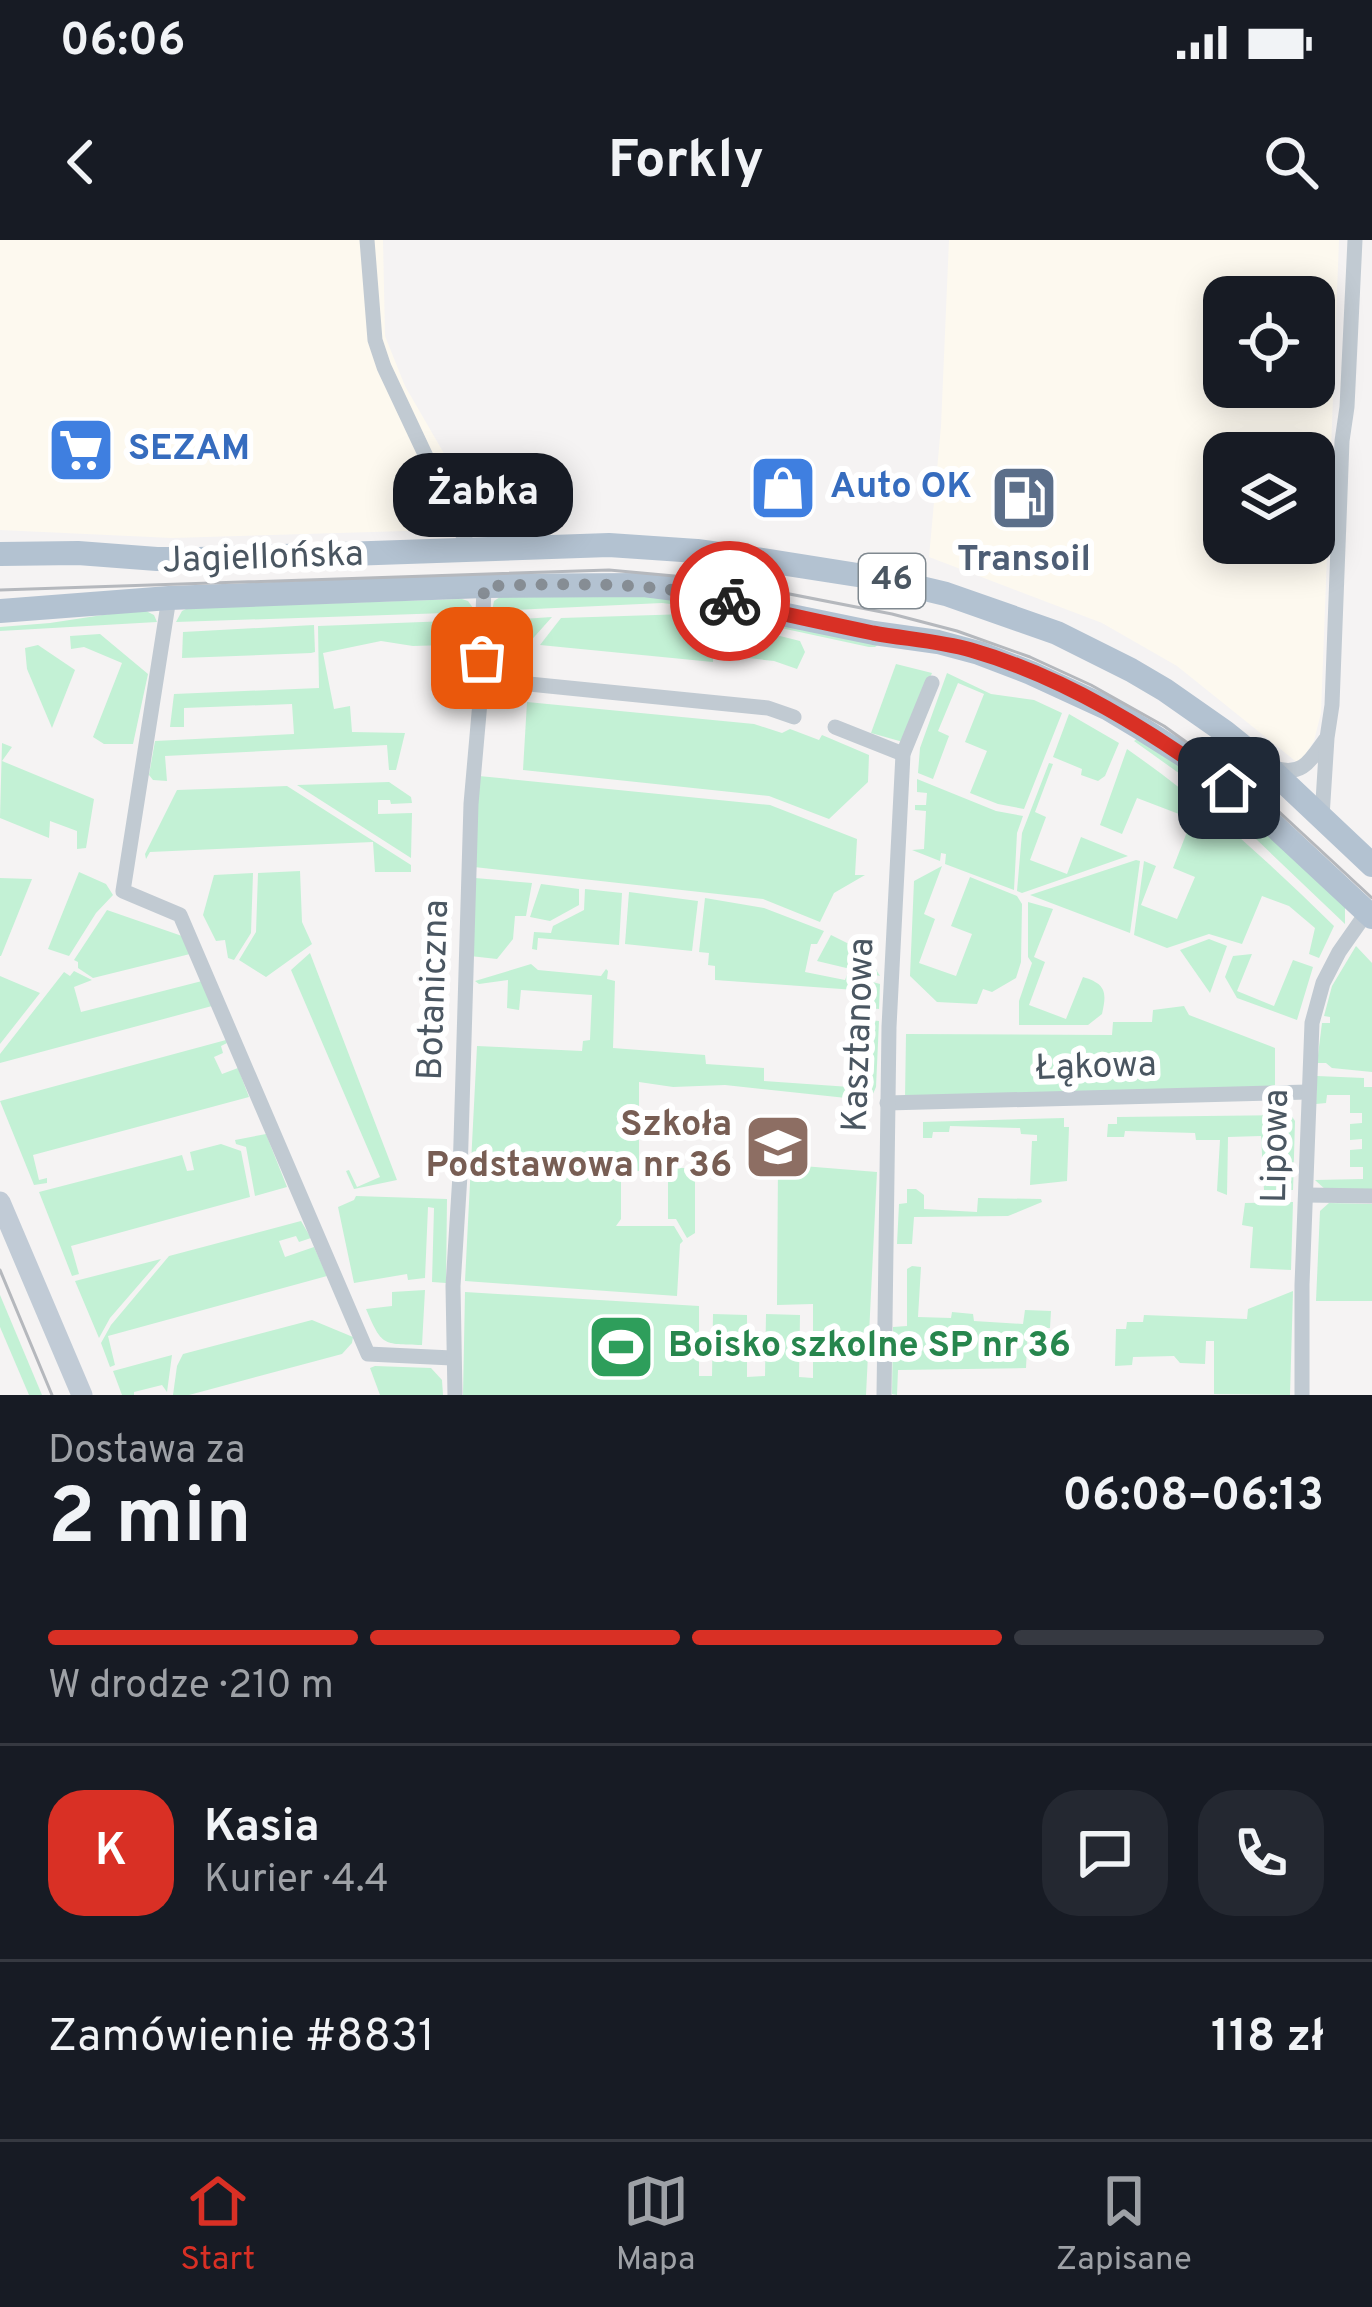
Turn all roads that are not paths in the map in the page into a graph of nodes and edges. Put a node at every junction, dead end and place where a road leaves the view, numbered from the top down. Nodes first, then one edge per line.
1 (367, 240) edge
2 (1355, 240) edge
3 (470, 550) junction
4 (0, 554) edge
5 (484, 586) junction
6 (169, 598) junction
7 (0, 611) edge
8 (932, 682) dead end
9 (480, 701) junction
10 (794, 717) dead end
11 (835, 727) dead end
12 (1327, 738) junction
13 (902, 754) junction
14 (1266, 765) junction
15 (1322, 818) junction
16 (1372, 865) edge
17 (1369, 914) edge
18 (1308, 1092) junction
19 (887, 1103) junction
20 (1307, 1195) junction
21 (1372, 1196) edge
22 (0, 1202) edge
23 (452, 1358) junction
24 (82, 1395) edge
25 (455, 1395) edge
26 (884, 1395) edge
27 (1302, 1395) edge

1 - 3 street
2 - 12 street
3 - 4 main road, Jagiellońska / 46
3 - 14 main road, Jagiellońska / 46
5 - 6 main road, Jagiellońska / 46
5 - 9 street, Botaniczna
5 - 17 main road, Jagiellońska / 46
6 - 7 main road, Jagiellońska / 46
6 - 23 street
8 - 13 street, Kasztanowa
9 - 10 street
9 - 23 street, Botaniczna
11 - 13 street
12 - 14 street
12 - 15 street
13 - 19 street, Kasztanowa
14 - 15 main road, Jagiellońska / 46
15 - 16 main road, Jagiellońska / 46
17 - 18 street, Lipowa
18 - 19 street, Łąkowa
18 - 20 street, Lipowa
19 - 26 street, Kasztanowa
20 - 21 street
20 - 27 street, Lipowa
22 - 24 street
23 - 25 street, Botaniczna

